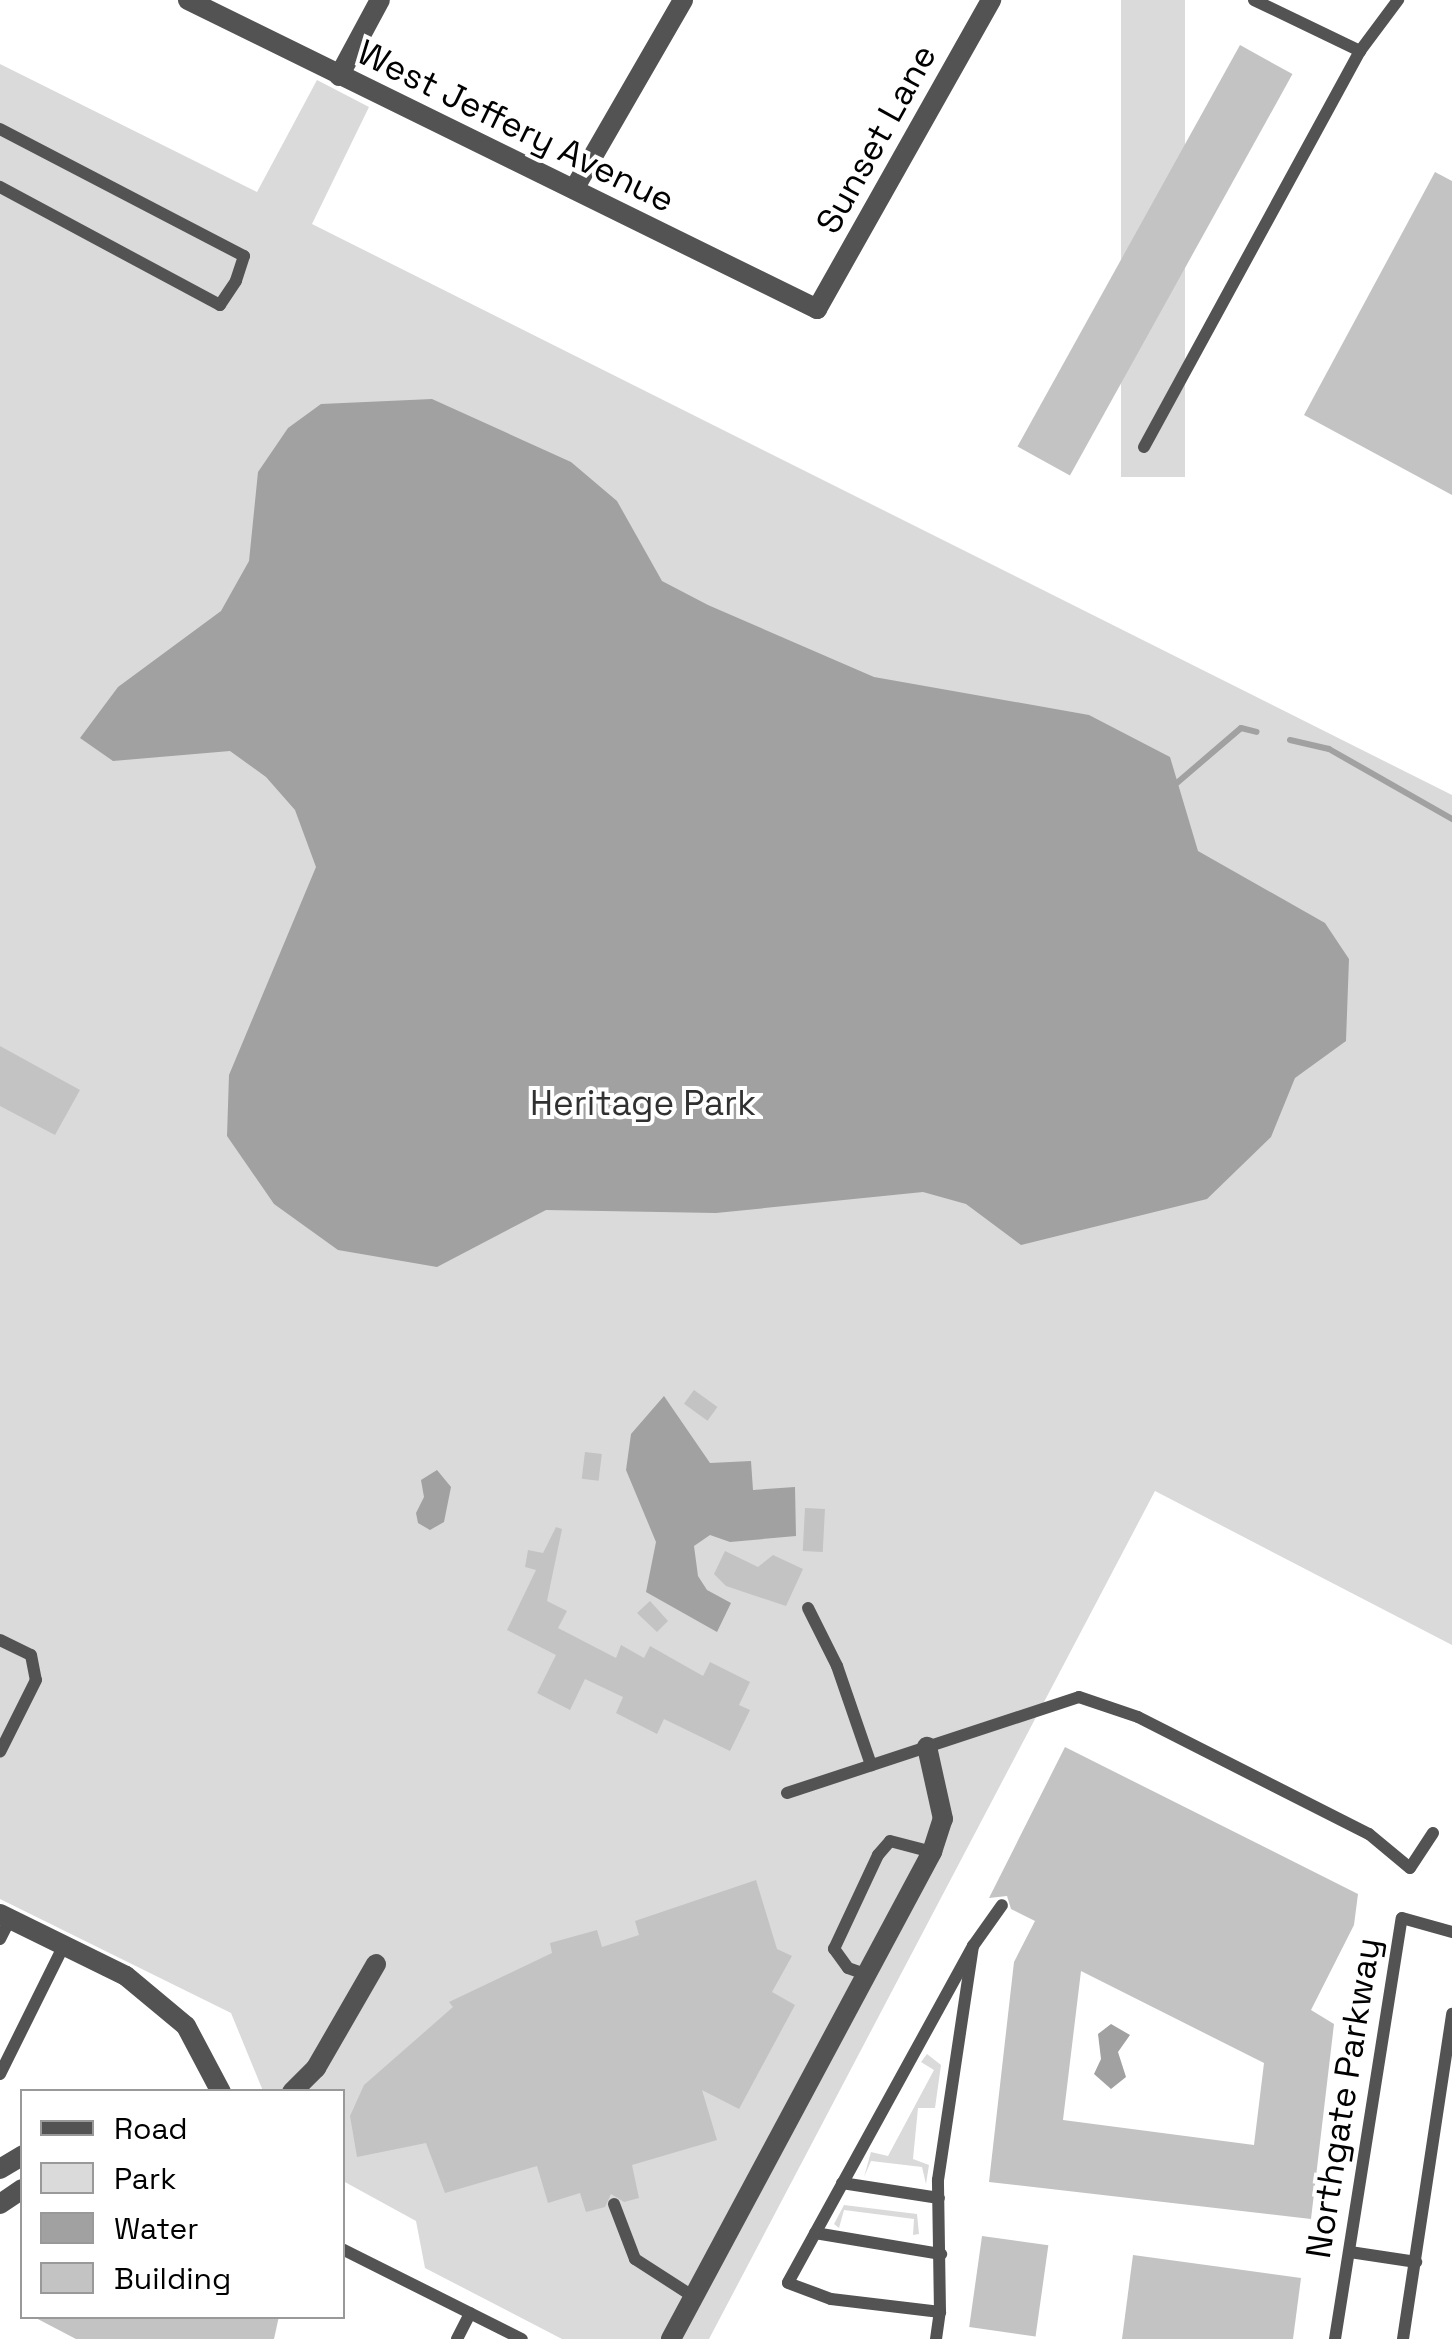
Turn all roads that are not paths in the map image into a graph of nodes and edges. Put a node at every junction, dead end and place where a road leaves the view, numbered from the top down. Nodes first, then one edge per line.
1 (188, 0) edge
2 (380, 0) edge
3 (683, 0) edge
4 (991, 0) edge
5 (1254, 0) edge
6 (1398, 0) edge
7 (1360, 50) junction
8 (339, 76) junction
9 (0, 129) edge
10 (0, 187) edge
11 (574, 190) junction
12 (817, 309) joint
13 (1144, 447) dead end
14 (808, 1608) dead end
15 (0, 1640) edge
16 (927, 1747) junction
17 (0, 1752) edge
18 (870, 1765) junction
19 (786, 1793) dead end
20 (1433, 1833) dead end
21 (932, 1852) junction
22 (1002, 1905) dead end
23 (5, 1916) edge
24 (1452, 1932) edge
25 (0, 1939) edge
26 (64, 1945) junction
27 (973, 1946) junction
28 (376, 1964) dead end
29 (868, 1975) junction
30 (1452, 2014) edge
31 (0, 2074) edge
32 (219, 2089) edge
33 (295, 2089) edge
34 (842, 2183) junction
35 (939, 2198) junction
36 (614, 2204) dead end
37 (815, 2233) junction
38 (345, 2250) edge
39 (1350, 2252) junction
40 (941, 2254) junction
41 (1416, 2262) junction
42 (694, 2297) junction
43 (470, 2312) junction
44 (940, 2312) junction
45 (456, 2339) edge
46 (522, 2339) edge
47 (671, 2339) edge
48 (936, 2339) edge
49 (1335, 2339) edge
50 (1404, 2339) edge

1 - 8 street, West Jeffery Avenue
2 - 8 street
3 - 11 street
4 - 12 street, Sunset Lane
5 - 7 lane
6 - 7 lane
7 - 13 lane
8 - 11 street, West Jeffery Avenue
9 - 10 lane
11 - 12 street, West Jeffery Avenue
14 - 18 lane
15 - 17 lane
16 - 18 lane
16 - 20 lane
16 - 21 street
18 - 19 lane
21 - 29 street
21 - 29 lane
22 - 27 lane
23 - 25 lane
23 - 26 street
24 - 39 lane, Northgate Parkway
26 - 31 lane
26 - 32 street
27 - 34 lane
27 - 35 lane
28 - 33 street
29 - 42 street
30 - 41 lane
34 - 35 lane
34 - 37 lane
35 - 40 lane
36 - 42 lane
37 - 40 lane
37 - 44 lane
38 - 43 lane
39 - 41 lane
39 - 49 lane, Northgate Parkway
40 - 44 lane
41 - 50 lane
42 - 47 street
43 - 45 lane
43 - 46 lane
44 - 48 lane

